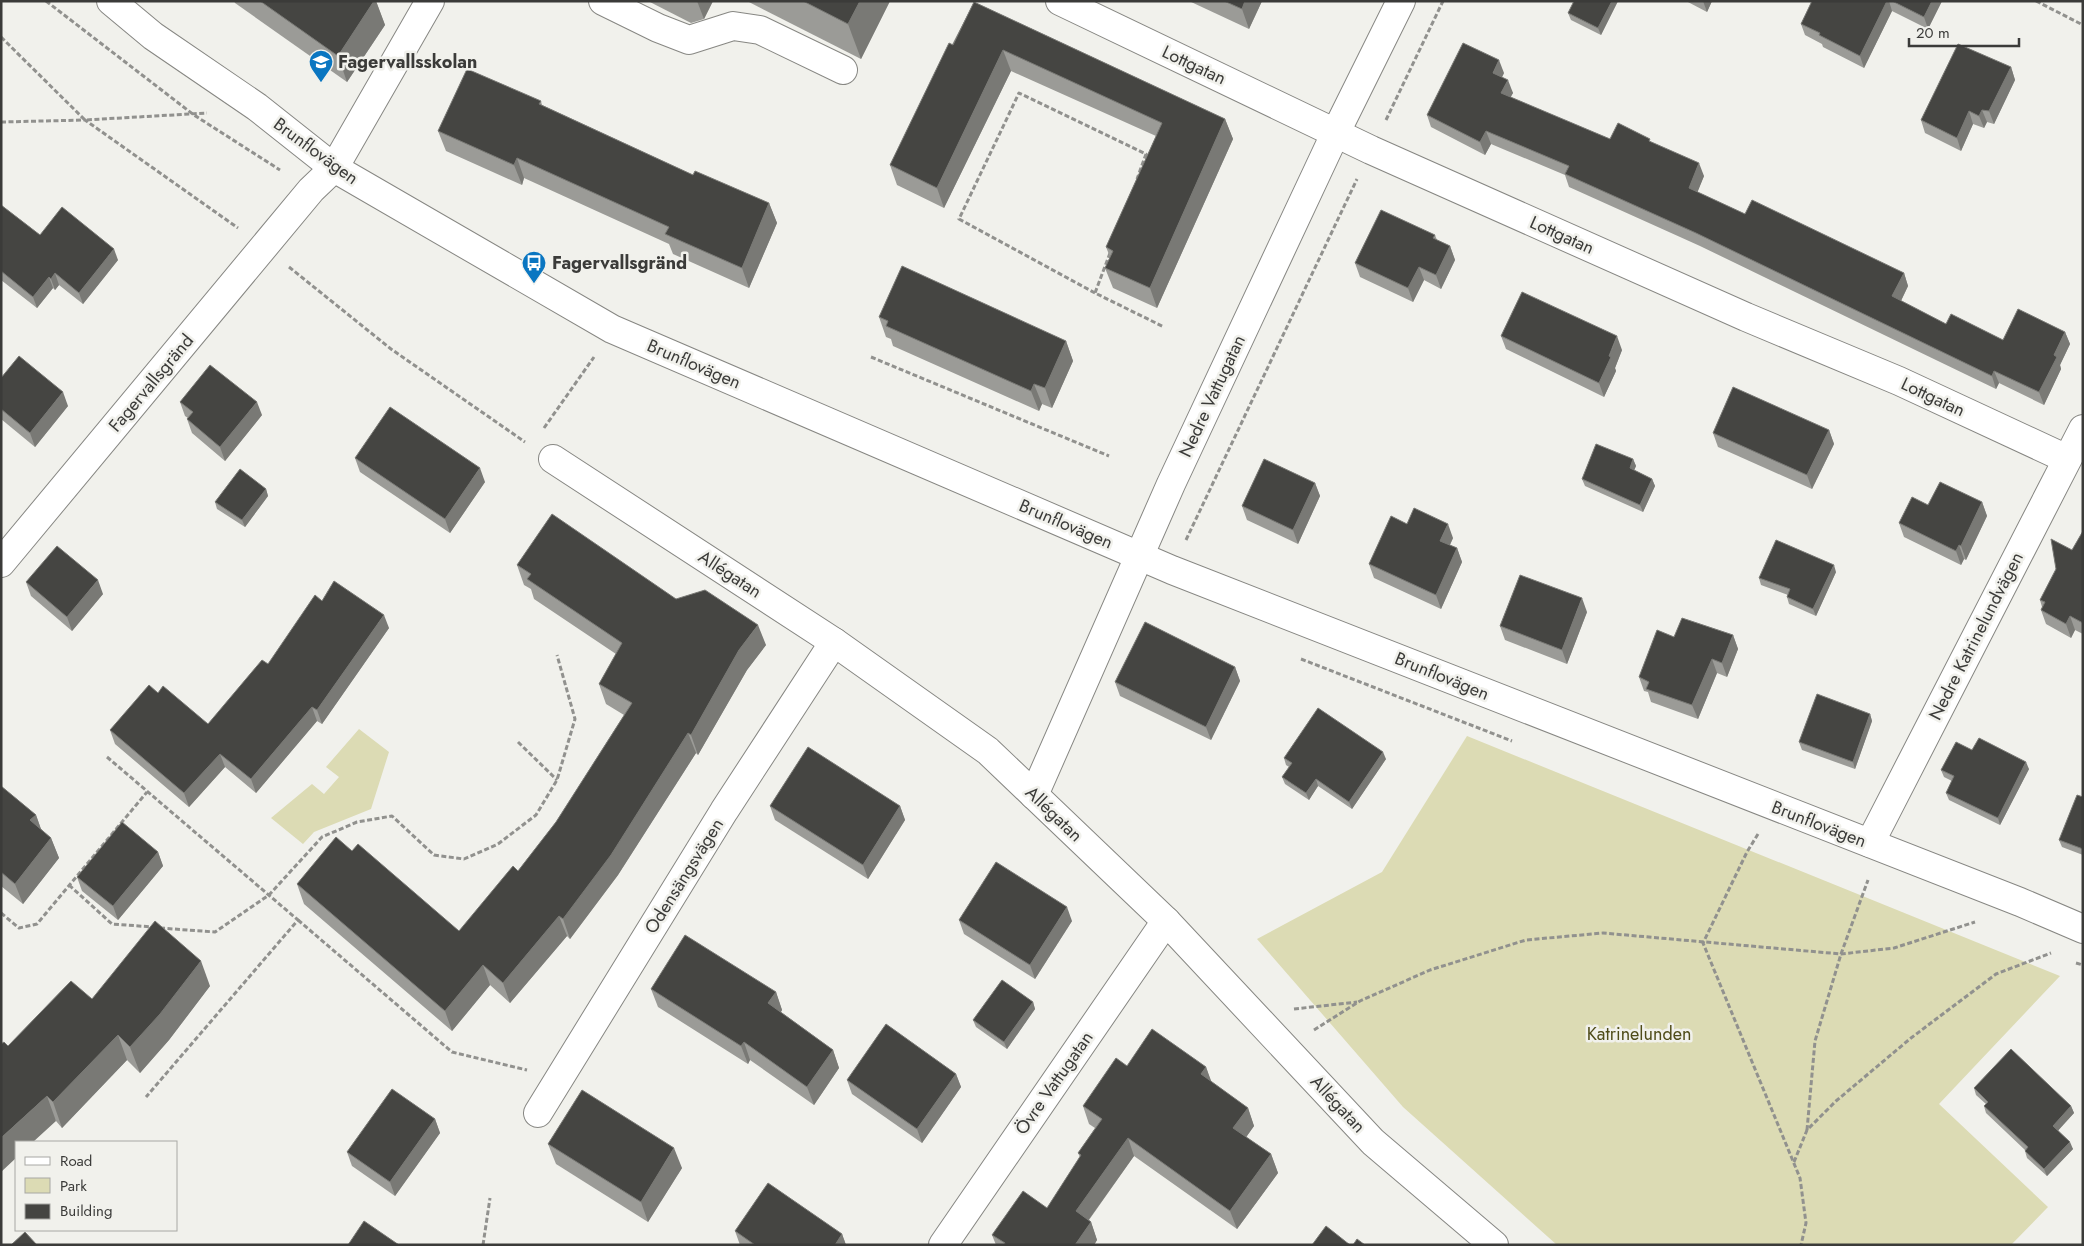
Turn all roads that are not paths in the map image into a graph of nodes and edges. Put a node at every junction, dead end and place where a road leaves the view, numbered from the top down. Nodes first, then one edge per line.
1 (111, 1) edge
2 (430, 1) edge
3 (603, 1) edge
4 (1060, 1) edge
5 (1401, 1) edge
6 (843, 70) dead end
7 (1336, 132) junction
8 (334, 168) junction
9 (2083, 429) edge
10 (553, 459) dead end
11 (2068, 459) junction
12 (1140, 556) junction
13 (1, 564) edge
14 (834, 642) junction
15 (1034, 795) junction
16 (1870, 843) junction
17 (1166, 921) junction
18 (2083, 929) edge
19 (538, 1113) dead end
20 (943, 1245) edge
21 (1494, 1245) edge

1 - 8 street, Brunflovägen
2 - 8 street, Fagervallsgränd
3 - 6 street
4 - 7 street, Lottgatan
5 - 7 street, Nedre Vattugatan
7 - 11 street, Lottgatan
7 - 12 street, Nedre Vattugatan
8 - 12 street, Brunflovägen
8 - 13 street, Fagervallsgränd
9 - 11 street, Nedre Katrinelundvägen
10 - 14 street, Allégatan
11 - 16 street, Nedre Katrinelundvägen
12 - 15 street, Nedre Vattugatan
12 - 16 street, Brunflovägen
14 - 15 street, Allégatan
14 - 19 street, Odensängsvägen
15 - 17 street, Allégatan
16 - 18 street, Brunflovägen
17 - 20 street, Övre Vattugatan
17 - 21 street, Allégatan

